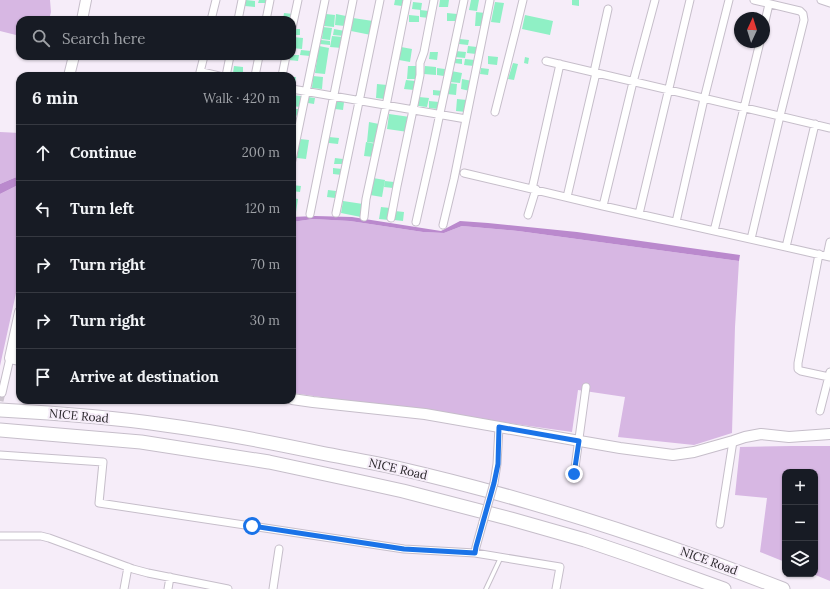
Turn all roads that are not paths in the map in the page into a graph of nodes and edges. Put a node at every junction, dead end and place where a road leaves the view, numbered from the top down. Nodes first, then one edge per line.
1 (86, 0) edge
2 (216, 0) edge
3 (242, 0) edge
4 (270, 0) edge
5 (298, 0) edge
6 (325, 0) edge
7 (353, 0) edge
8 (380, 0) edge
9 (407, 0) edge
10 (434, 0) edge
11 (464, 0) edge
12 (490, 0) edge
13 (523, 0) edge
14 (655, 0) edge
15 (690, 0) edge
16 (729, 0) edge
17 (754, 0) edge
18 (821, 0) edge
19 (830, 3) edge
20 (769, 4) junction
21 (608, 9) dead end
22 (767, 12) edge
23 (83, 16) edge
24 (212, 16) edge
25 (239, 16) edge
26 (267, 16) edge
27 (295, 16) edge
28 (759, 48) edge
29 (73, 60) edge
30 (203, 60) edge
31 (229, 60) edge
32 (258, 60) edge
33 (285, 60) edge
34 (546, 61) dead end
35 (560, 64) junction
36 (71, 72) edge
37 (200, 72) edge
38 (227, 72) edge
39 (256, 72) edge
40 (283, 72) edge
41 (595, 73) junction
42 (633, 82) junction
43 (296, 90) edge
44 (669, 90) junction
45 (306, 91) junction
46 (333, 96) junction
47 (704, 99) junction
48 (359, 100) junction
49 (386, 106) junction
50 (744, 108) junction
51 (413, 110) junction
52 (495, 112) dead end
53 (440, 115) junction
54 (780, 116) junction
55 (466, 119) junction
56 (815, 124) junction
57 (830, 128) edge
58 (296, 140) edge
59 (464, 173) dead end
60 (534, 189) junction
61 (567, 197) junction
62 (603, 206) junction
63 (336, 213) dead end
64 (310, 214) dead end
65 (639, 214) junction
66 (528, 215) dead end
67 (364, 217) dead end
68 (391, 218) dead end
69 (416, 222) dead end
70 (676, 222) junction
71 (443, 225) dead end
72 (714, 231) junction
73 (751, 239) junction
74 (830, 242) edge
75 (786, 246) junction
76 (825, 256) edge
77 (15, 359) edge
78 (829, 374) edge
79 (586, 387) dead end
80 (2, 394) dead end
81 (296, 400) edge
82 (0, 410) edge
83 (820, 411) dead end
84 (499, 427) junction
85 (0, 430) edge
86 (830, 434) edge
87 (579, 441) junction
88 (733, 441) junction
89 (0, 455) edge
90 (574, 474) dead end
91 (720, 524) dead end
92 (0, 536) edge
93 (280, 549) dead end
94 (475, 553) junction
95 (500, 558) junction
96 (128, 567) junction
97 (170, 577) junction
98 (217, 588) edge
99 (124, 589) edge
100 (168, 589) edge
101 (228, 589) edge
102 (273, 589) edge
103 (486, 589) edge
104 (556, 589) edge
105 (724, 589) edge
106 (783, 589) edge

1 - 23 street
2 - 24 street
3 - 25 street
4 - 26 street
5 - 27 street
6 - 45 street
7 - 46 street
8 - 48 street
9 - 49 street
10 - 51 street
11 - 53 street
12 - 55 street
13 - 52 street
14 - 42 street
15 - 44 street
16 - 47 street
17 - 20 street
18 - 19 street
20 - 22 street
20 - 54 street
21 - 41 street
28 - 50 street
29 - 36 street
30 - 37 street
31 - 38 street
32 - 39 street
33 - 40 street
34 - 35 street
35 - 41 street
35 - 60 street
41 - 42 street
41 - 61 street
42 - 44 street
42 - 62 street
43 - 45 street
44 - 47 street
44 - 65 street
45 - 46 street
45 - 58 street
46 - 48 street
46 - 64 street
47 - 50 street
47 - 70 street
48 - 49 street
48 - 63 street
49 - 51 street
49 - 67 street
50 - 54 street
50 - 72 street
51 - 53 street
51 - 68 street
53 - 55 street
53 - 69 street
54 - 56 street
54 - 73 street
55 - 71 street
56 - 57 street
56 - 75 street
59 - 60 street
60 - 61 street
60 - 66 street
61 - 62 street
62 - 65 street
65 - 70 street
70 - 72 street
72 - 73 street
73 - 75 street
74 - 76 street
75 - 76 street
76 - 78 street
77 - 80 street
78 - 83 street
79 - 87 street
81 - 84 street
82 - 106 highway, NICE Road
84 - 87 street
84 - 94 street, bridge
85 - 105 highway, NICE Road
86 - 88 street
87 - 88 street
87 - 90 street
88 - 91 street
89 - 94 street
92 - 96 street
93 - 102 street
94 - 95 street
95 - 103 lane
95 - 104 street
96 - 97 street
96 - 99 street
97 - 98 street
97 - 100 street
98 - 101 street

